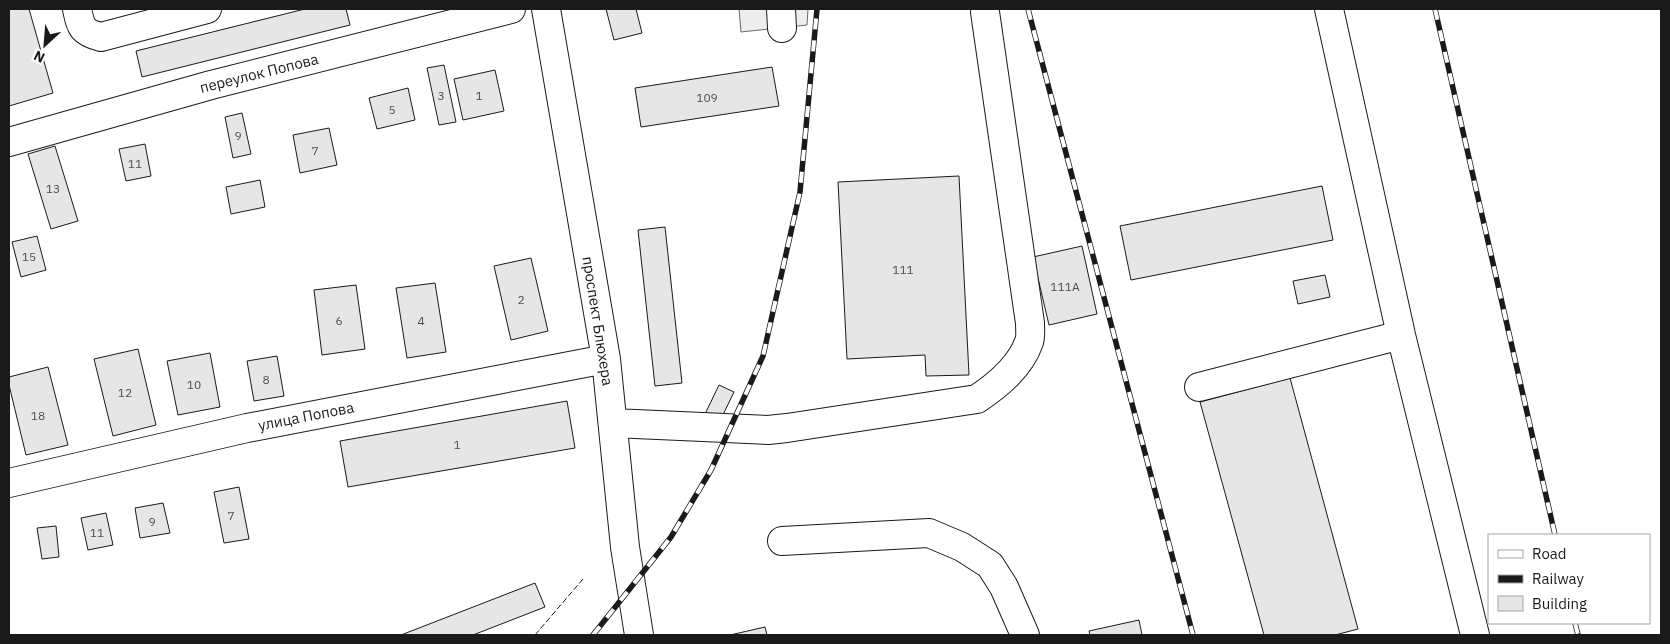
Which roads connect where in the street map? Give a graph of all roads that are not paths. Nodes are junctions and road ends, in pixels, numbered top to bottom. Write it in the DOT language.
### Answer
graph roads {
  1 [pos="77,9"];
  2 [pos="207,9"];
  3 [pos="511,9"];
  4 [pos="546,9"];
  5 [pos="1329,9"];
  6 [pos="985,12"];
  7 [pos="9,142"];
  8 [pos="1401,335"];
  9 [pos="606,359"];
  10 [pos="1199,387"];
  11 [pos="613,423"];
  12 [pos="9,483"];
  13 [pos="782,542"];
  14 [pos="639,635"];
  15 [pos="1025,635"];
  16 [pos="1474,635"];
  1 -- 2 [label="street"];
  3 -- 7 [label="street, переулок Попова"];
  4 -- 9 [label="street, проспект Блюхера"];
  5 -- 8 [label="street"];
  6 -- 11 [label="street"];
  8 -- 10 [label="street"];
  8 -- 16 [label="street"];
  9 -- 11 [label="street, проспект Блюхера"];
  9 -- 12 [label="street, улица Попова"];
  11 -- 14 [label="street, проспект Блюхера"];
  13 -- 15 [label="street"];
}
